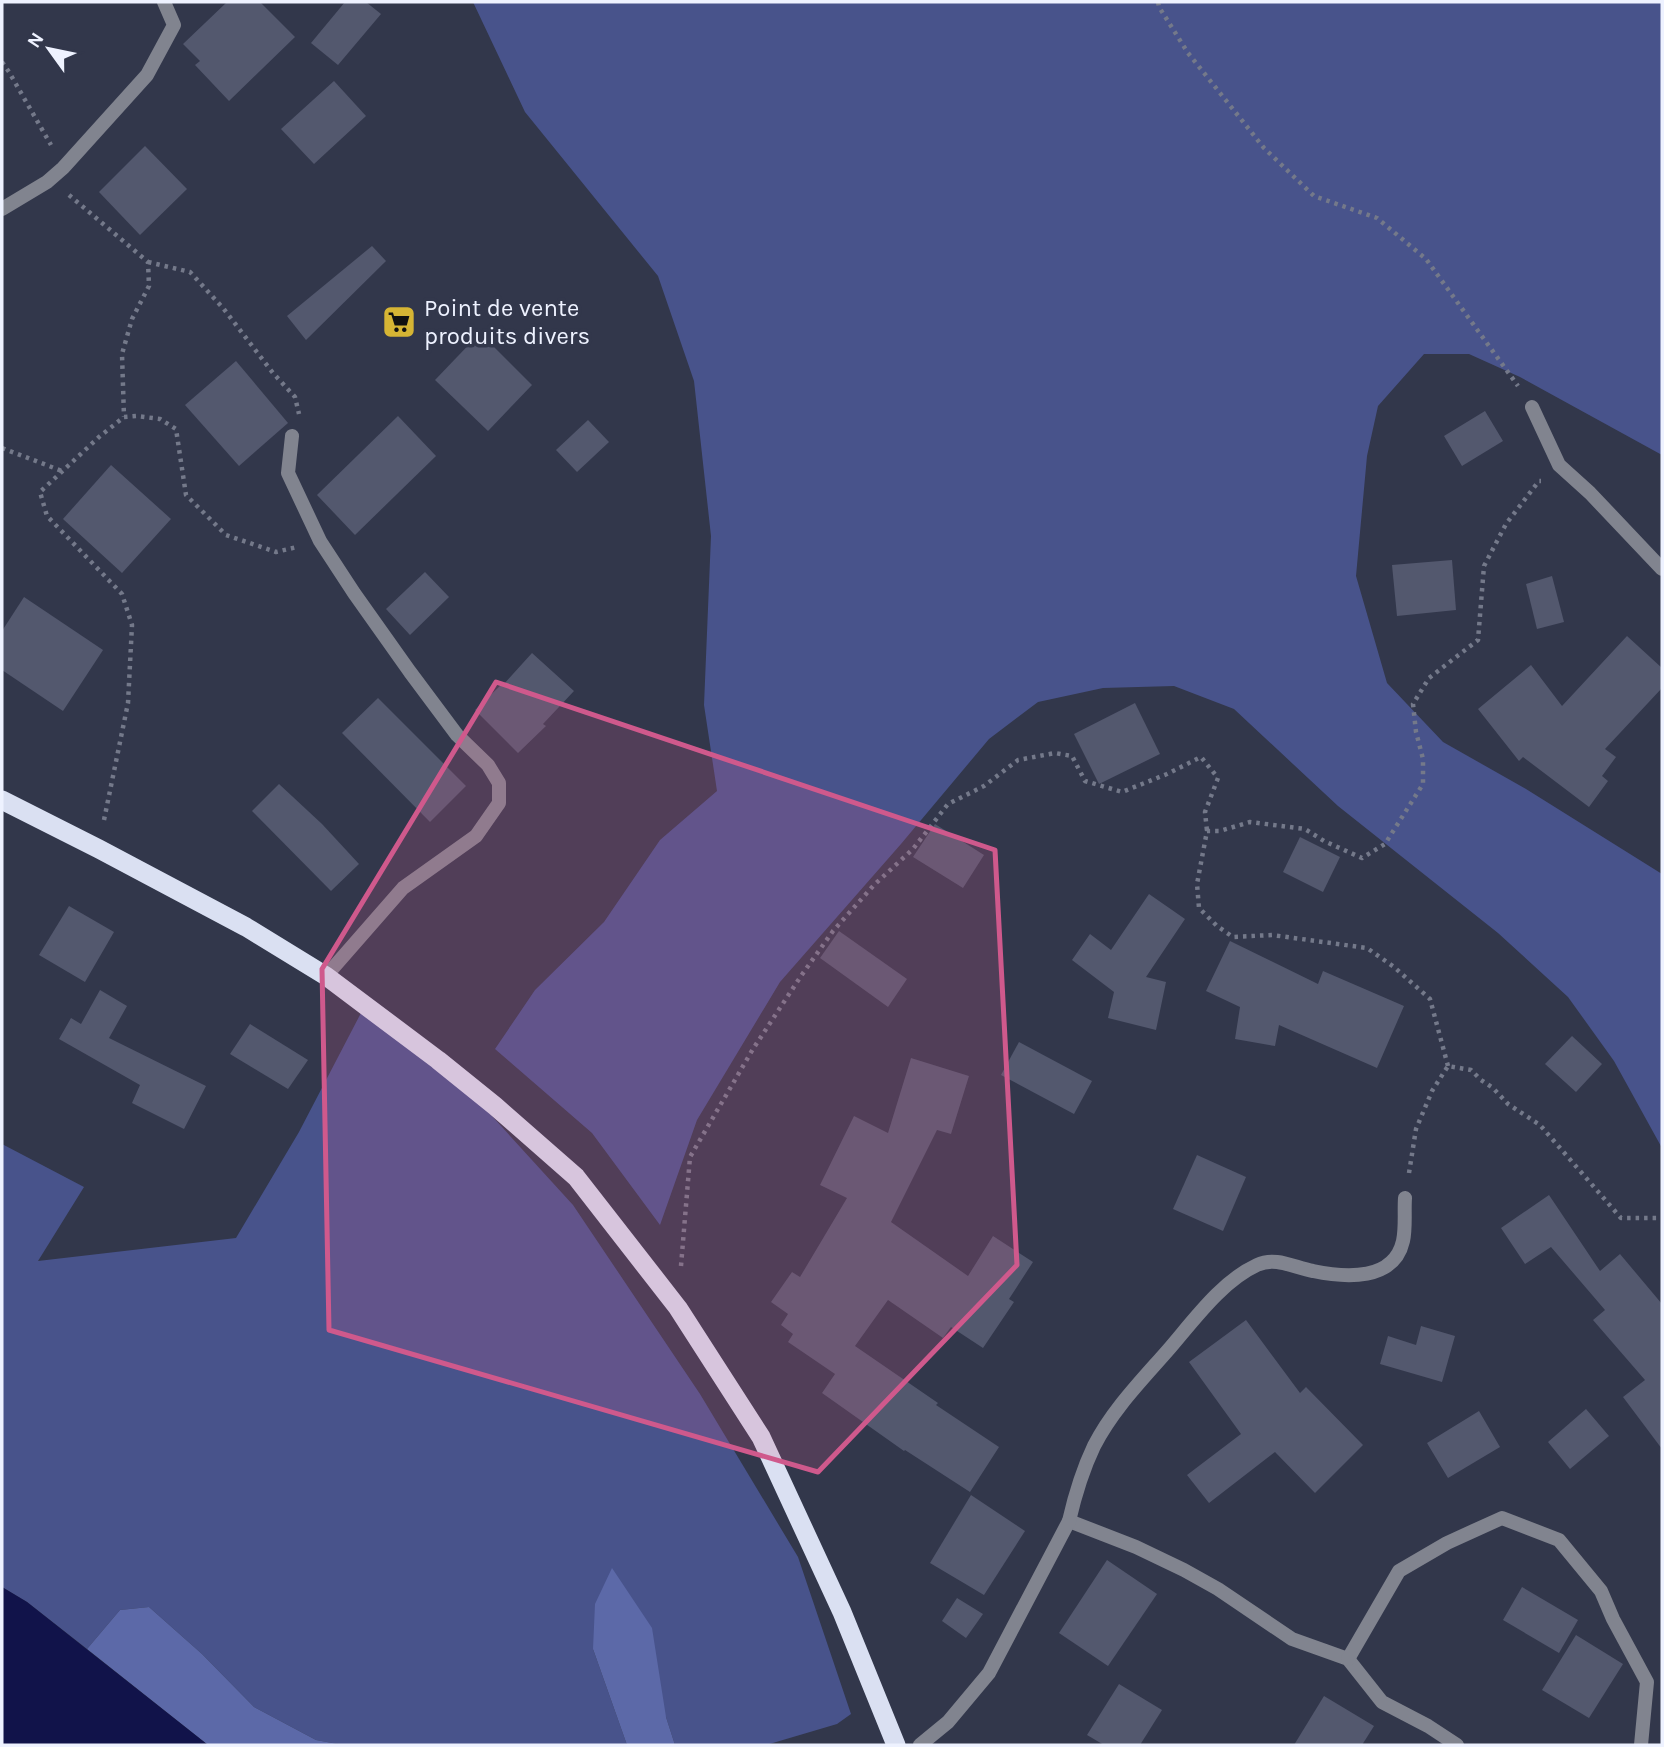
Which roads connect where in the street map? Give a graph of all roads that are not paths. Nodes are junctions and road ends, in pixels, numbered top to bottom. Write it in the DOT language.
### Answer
graph roads {
  1 [pos="164,2"];
  2 [pos="2,209"];
  3 [pos="1532,407"];
  4 [pos="292,436"];
  5 [pos="1662,569"];
  6 [pos="2,800"];
  7 [pos="326,976"];
  8 [pos="1405,1198"];
  9 [pos="1069,1521"];
  10 [pos="1348,1660"];
  11 [pos="895,1745"];
  12 [pos="920,1745"];
  13 [pos="1457,1745"];
  14 [pos="1641,1745"];
  1 -- 2 [label="street"];
  3 -- 5 [label="street"];
  4 -- 7 [label="street"];
  6 -- 7 [label="highway"];
  7 -- 11 [label="highway"];
  8 -- 9 [label="street"];
  9 -- 10 [label="street"];
  9 -- 12 [label="street"];
  10 -- 13 [label="street"];
  10 -- 14 [label="street"];
}
